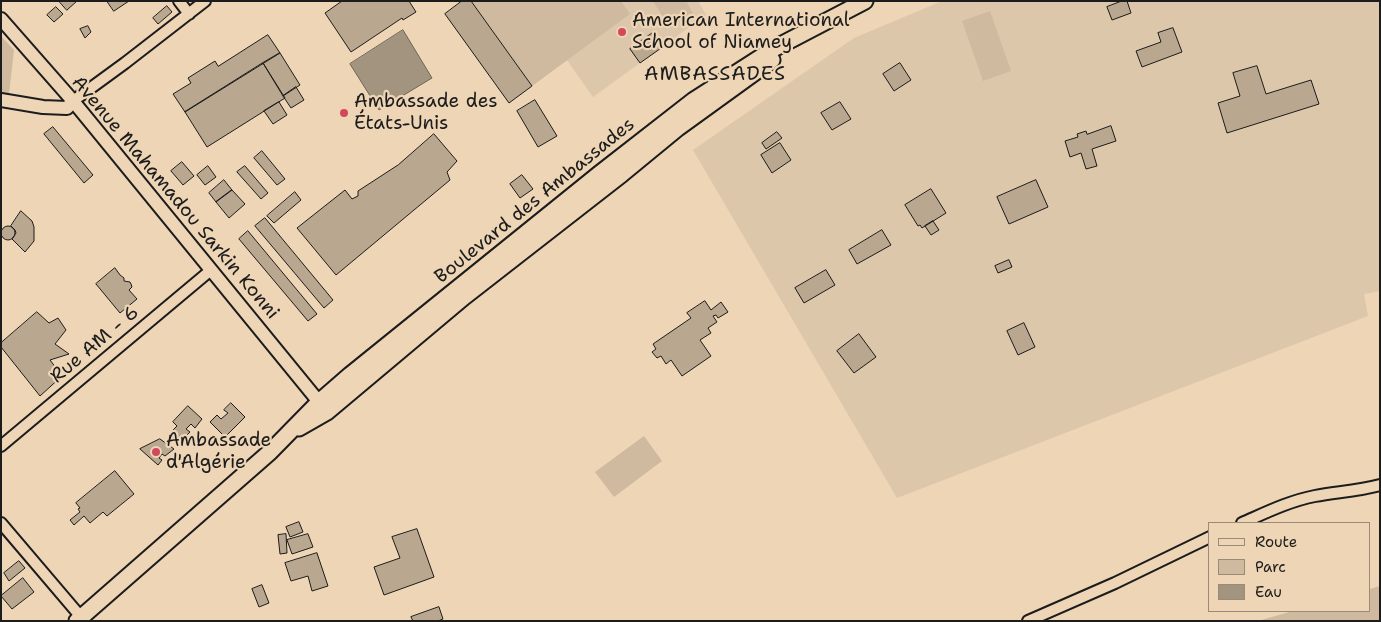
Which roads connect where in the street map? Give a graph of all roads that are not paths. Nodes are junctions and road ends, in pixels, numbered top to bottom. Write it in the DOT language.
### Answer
graph roads {
  1 [pos="179,1"];
  2 [pos="205,1"];
  3 [pos="865,1"];
  4 [pos="189,14"];
  5 [pos="1,19"];
  6 [pos="824,22"];
  7 [pos="1,100"];
  8 [pos="73,101"];
  9 [pos="211,270"];
  10 [pos="319,402"];
  11 [pos="288,433"];
  12 [pos="1,446"];
  13 [pos="1380,485"];
  14 [pos="1244,522"];
  15 [pos="1,523"];
  16 [pos="1208,538"];
  17 [pos="79,619"];
  18 [pos="1028,621"];
  1 -- 4 [label="street"];
  2 -- 4 [label="street"];
  3 -- 6 [label="main road, Boulevard des Ambassades"];
  4 -- 8 [label="street"];
  5 -- 8 [label="street, Avenue Mahamadou Sarkin Konni"];
  6 -- 10 [label="main road, Boulevard des Ambassades"];
  6 -- 11 [label="main road, Boulevard des Ambassades"];
  7 -- 8 [label="street"];
  8 -- 9 [label="street, Avenue Mahamadou Sarkin Konni"];
  9 -- 10 [label="street, Avenue Mahamadou Sarkin Konni"];
  9 -- 12 [label="street, Rue AM - 6"];
  10 -- 11 [label="main road, Boulevard des Ambassades"];
  11 -- 17 [label="main road, Boulevard des Ambassades"];
  13 -- 14 [label="street"];
  15 -- 17 [label="street"];
  16 -- 18 [label="street"];
}
